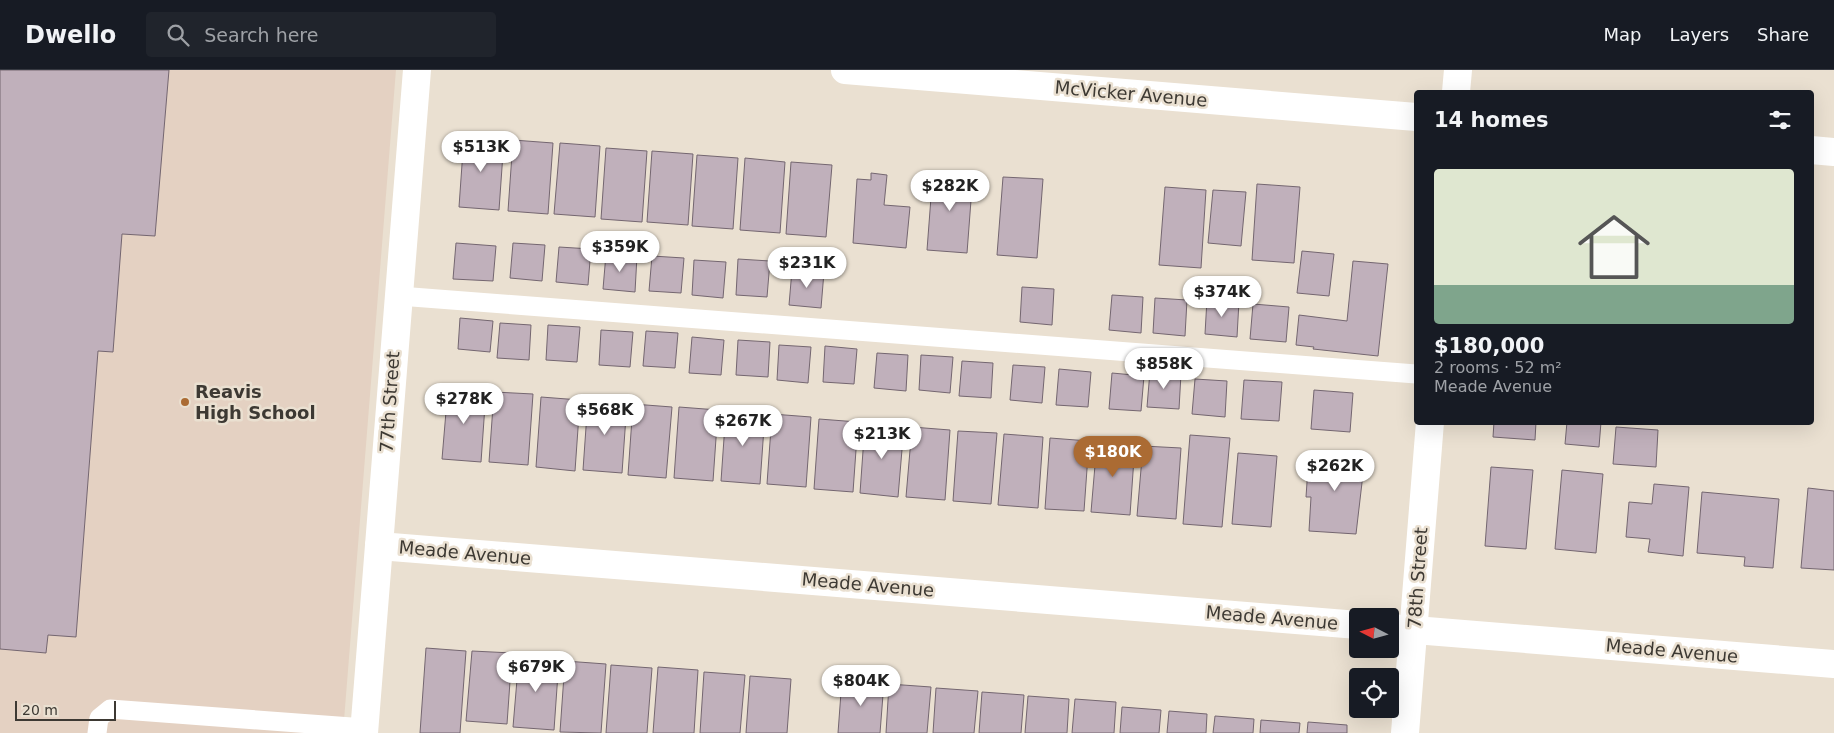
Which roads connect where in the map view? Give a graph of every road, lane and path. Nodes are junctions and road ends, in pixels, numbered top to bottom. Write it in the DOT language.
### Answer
graph roads {
  1 [pos="416,70"];
  2 [pos="845,70"];
  3 [pos="1458,70"];
  4 [pos="1456,90"];
  5 [pos="1414,117"];
  6 [pos="1814,150"];
  7 [pos="1834,152"];
  8 [pos="398,296"];
  9 [pos="1414,374"];
  10 [pos="1430,425"];
  11 [pos="379,546"];
  12 [pos="1349,624"];
  13 [pos="1402,629"];
  14 [pos="1834,664"];
  15 [pos="364,730"];
  16 [pos="97,733"];
  17 [pos="1405,733"];
  1 -- 8 [label="street, 77th Street"];
  2 -- 5 [label="street, McVicker Avenue"];
  3 -- 4 [label="street"];
  6 -- 7 [label="street"];
  8 -- 9 [label="lane"];
  8 -- 11 [label="street, 77th Street"];
  10 -- 13 [label="street, 78th Street"];
  11 -- 12 [label="street, Meade Avenue"];
  11 -- 15 [label="street, 77th Street"];
  13 -- 14 [label="street, Meade Avenue"];
  13 -- 17 [label="street, 78th Street"];
  15 -- 16 [label="lane"];
}
